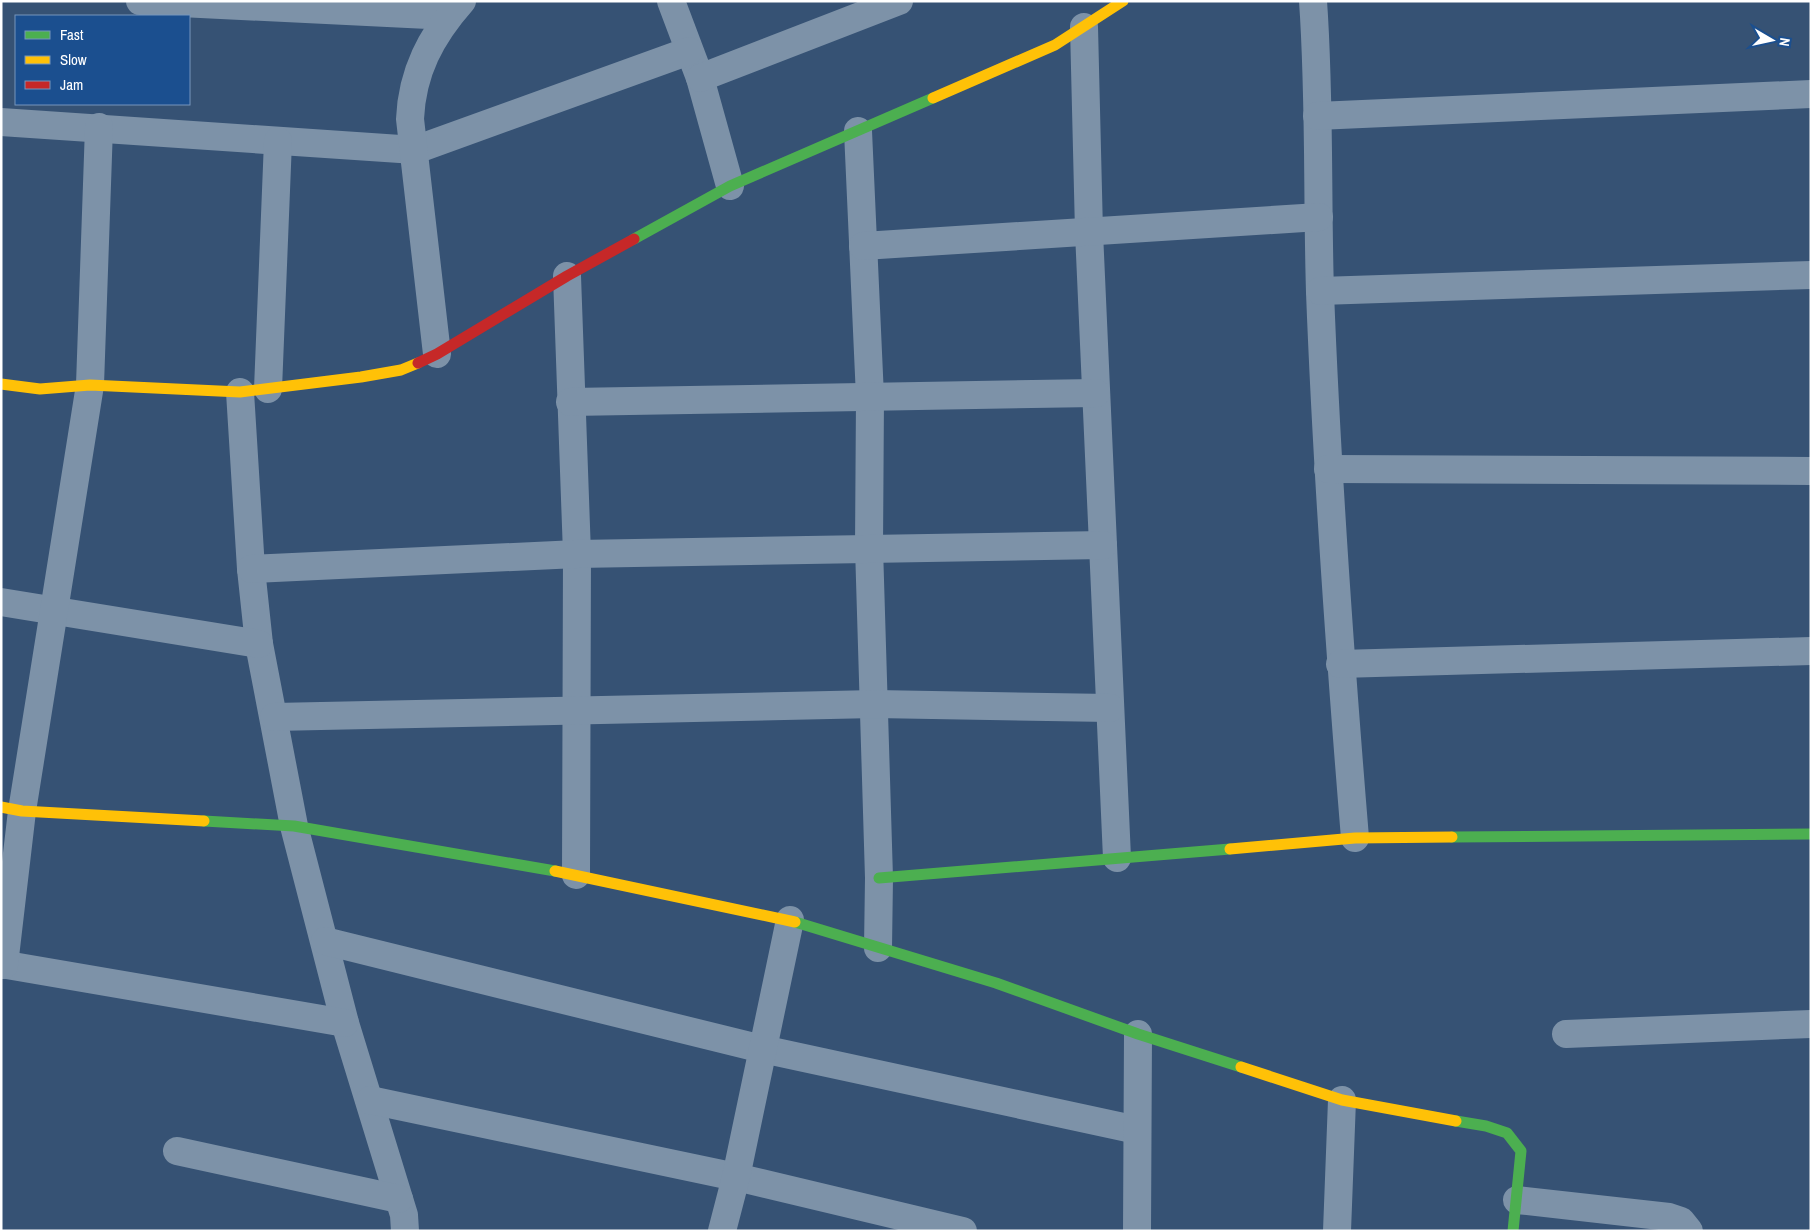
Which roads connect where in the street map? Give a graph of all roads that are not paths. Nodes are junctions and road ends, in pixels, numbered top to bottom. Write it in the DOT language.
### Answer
graph roads {
  1 [pos="140,1"];
  2 [pos="671,1"];
  3 [pos="899,1"];
  4 [pos="1314,1"];
  5 [pos="1115,4"];
  6 [pos="456,9"];
  7 [pos="1084,27"];
  8 [pos="689,51"];
  9 [pos="700,78"];
  10 [pos="1811,94"];
  11 [pos="1316,116"];
  12 [pos="1,122"];
  13 [pos="99,127"];
  14 [pos="858,131"];
  15 [pos="278,141"];
  16 [pos="415,150"];
  17 [pos="730,186"];
  18 [pos="1319,217"];
  19 [pos="1089,232"];
  20 [pos="863,246"];
  21 [pos="1811,275"];
  22 [pos="567,276"];
  23 [pos="1320,291"];
  24 [pos="436,354"];
  25 [pos="1,384"];
  26 [pos="90,385"];
  27 [pos="268,389"];
  28 [pos="240,392"];
  29 [pos="1096,393"];
  30 [pos="870,397"];
  31 [pos="570,402"];
  32 [pos="1328,469"];
  33 [pos="1811,471"];
  34 [pos="1103,545"];
  35 [pos="869,547"];
  36 [pos="577,554"];
  37 [pos="251,568"];
  38 [pos="1,602"];
  39 [pos="54,611"];
  40 [pos="259,644"];
  41 [pos="1811,650"];
  42 [pos="1340,664"];
  43 [pos="875,704"];
  44 [pos="1110,708"];
  45 [pos="577,711"];
  46 [pos="274,718"];
  47 [pos="12,809"];
  48 [pos="294,826"];
  49 [pos="1811,834"];
  50 [pos="1355,838"];
  51 [pos="1117,858"];
  52 [pos="576,875"];
  53 [pos="879,878"];
  54 [pos="790,920"];
  55 [pos="325,941"];
  56 [pos="878,948"];
  57 [pos="3,965"];
  58 [pos="345,1023"];
  59 [pos="1811,1024"];
  60 [pos="1138,1034"];
  61 [pos="1566,1034"];
  62 [pos="762,1048"];
  63 [pos="370,1100"];
  64 [pos="1342,1100"];
  65 [pos="1137,1130"];
  66 [pos="178,1151"];
  67 [pos="736,1177"];
  68 [pos="399,1198"];
  69 [pos="1517,1200"];
  70 [pos="1598,1220"];
  71 [pos="405,1231"];
  72 [pos="722,1231"];
  73 [pos="963,1231"];
  74 [pos="1138,1231"];
  75 [pos="1337,1231"];
  76 [pos="1513,1231"];
  77 [pos="1689,1231"];
  1 -- 6 [label="street"];
  2 -- 8 [label="street"];
  3 -- 9 [label="street"];
  4 -- 11 [label="street"];
  5 -- 7 [label="street"];
  6 -- 16 [label="street"];
  7 -- 14 [label="street"];
  7 -- 19 [label="street"];
  8 -- 9 [label="street"];
  8 -- 16 [label="street"];
  9 -- 17 [label="street"];
  10 -- 11 [label="street"];
  11 -- 18 [label="street"];
  12 -- 13 [label="street"];
  13 -- 15 [label="street"];
  13 -- 26 [label="street"];
  14 -- 17 [label="street"];
  14 -- 20 [label="street"];
  15 -- 16 [label="street"];
  15 -- 27 [label="street"];
  16 -- 24 [label="street"];
  17 -- 22 [label="street"];
  18 -- 19 [label="street"];
  18 -- 23 [label="street"];
  19 -- 20 [label="street"];
  19 -- 29 [label="street"];
  20 -- 30 [label="street"];
  21 -- 23 [label="street"];
  22 -- 24 [label="street"];
  22 -- 31 [label="street"];
  23 -- 32 [label="street"];
  24 -- 27 [label="street"];
  25 -- 26 [label="street"];
  26 -- 28 [label="street"];
  26 -- 39 [label="street"];
  27 -- 28 [label="street"];
  28 -- 37 [label="street"];
  29 -- 30 [label="street"];
  29 -- 34 [label="street"];
  30 -- 31 [label="street"];
  30 -- 35 [label="street"];
  31 -- 36 [label="street"];
  32 -- 33 [label="street"];
  32 -- 42 [label="street"];
  34 -- 35 [label="street"];
  34 -- 44 [label="street"];
  35 -- 36 [label="street"];
  35 -- 43 [label="street"];
  36 -- 37 [label="street"];
  36 -- 45 [label="street"];
  37 -- 40 [label="street"];
  38 -- 39 [label="street"];
  39 -- 40 [label="street"];
  39 -- 47 [label="street"];
  40 -- 46 [label="street"];
  41 -- 42 [label="street"];
  42 -- 50 [label="street"];
  43 -- 44 [label="street"];
  43 -- 45 [label="street"];
  43 -- 53 [label="street"];
  44 -- 51 [label="street"];
  45 -- 46 [label="street"];
  45 -- 52 [label="street"];
  46 -- 48 [label="street"];
  47 -- 48 [label="street"];
  47 -- 57 [label="street"];
  48 -- 52 [label="street"];
  48 -- 55 [label="street"];
  49 -- 50 [label="street"];
  50 -- 51 [label="street"];
  51 -- 53 [label="street"];
  52 -- 54 [label="street"];
  53 -- 56 [label="street"];
  54 -- 56 [label="street"];
  54 -- 62 [label="street"];
  55 -- 58 [label="street"];
  55 -- 62 [label="street"];
  56 -- 60 [label="street"];
  57 -- 58 [label="street"];
  58 -- 63 [label="street"];
  59 -- 61 [label="street"];
  60 -- 64 [label="street"];
  60 -- 65 [label="street"];
  62 -- 65 [label="street"];
  62 -- 67 [label="street"];
  63 -- 67 [label="street"];
  63 -- 68 [label="street"];
  64 -- 69 [label="street"];
  64 -- 75 [label="street"];
  65 -- 74 [label="street"];
  66 -- 68 [label="street"];
  67 -- 72 [label="street"];
  67 -- 73 [label="street"];
  68 -- 71 [label="street"];
  69 -- 70 [label="street"];
  69 -- 76 [label="street"];
  70 -- 77 [label="street"];
}
